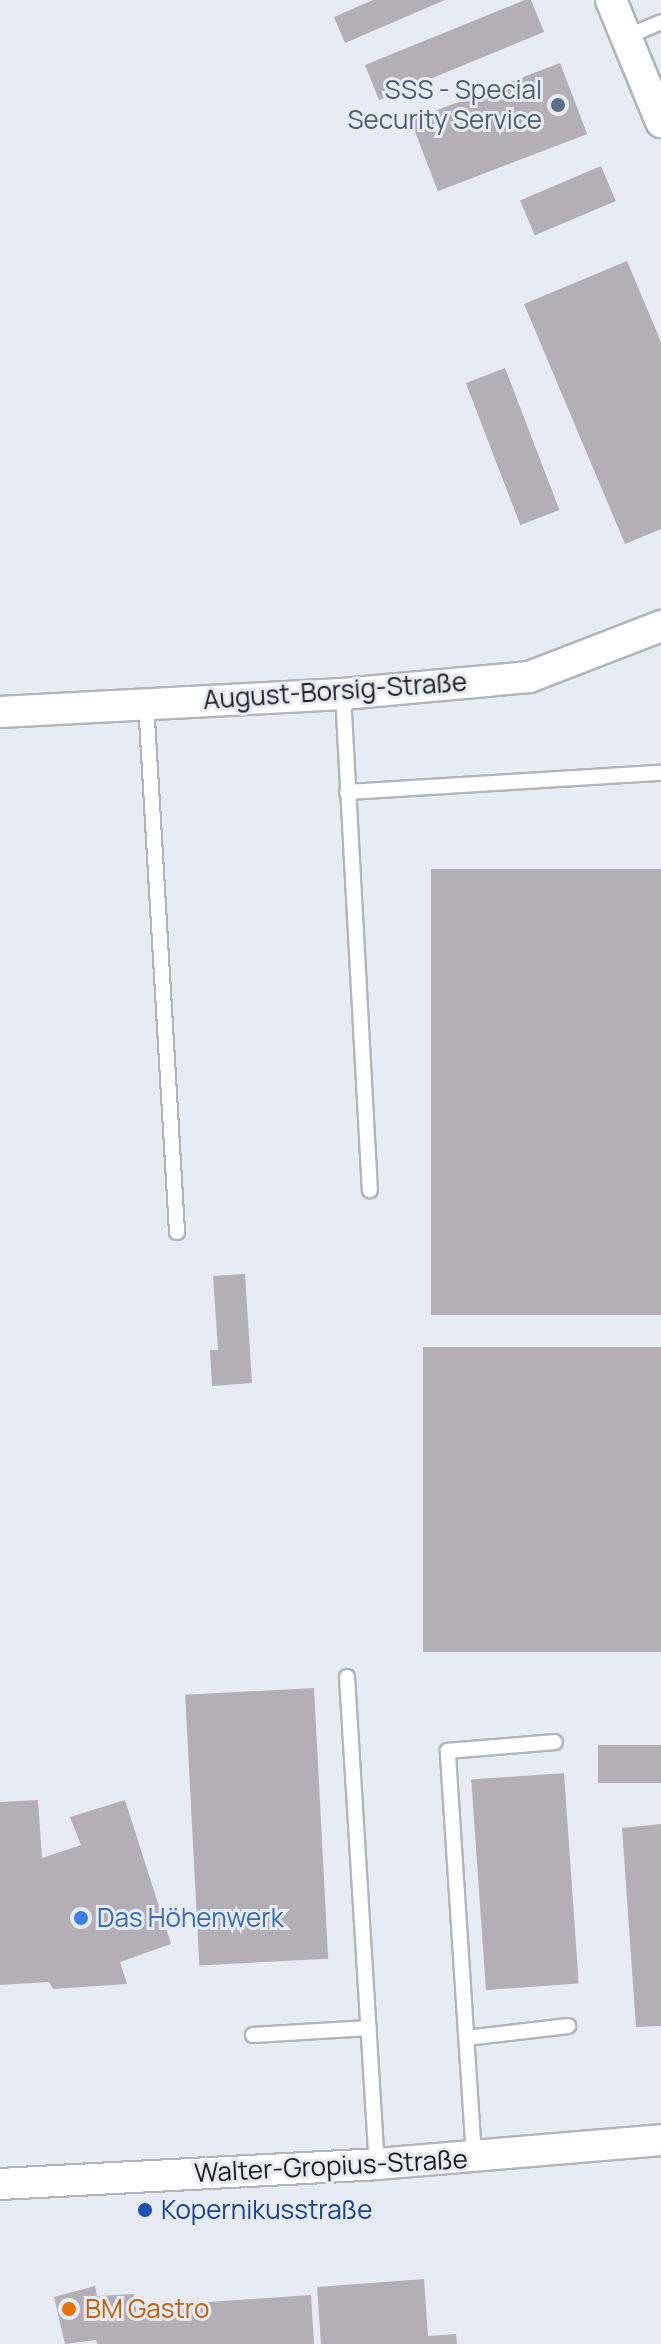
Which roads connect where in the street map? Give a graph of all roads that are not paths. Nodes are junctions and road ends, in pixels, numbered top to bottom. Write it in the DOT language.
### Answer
graph roads {
  1 [pos="611,0"];
  2 [pos="661,22"];
  3 [pos="626,37"];
  4 [pos="661,122"];
  5 [pos="661,626"];
  6 [pos="343,694"];
  7 [pos="146,702"];
  8 [pos="0,712"];
  9 [pos="661,773"];
  10 [pos="347,792"];
  11 [pos="370,1190"];
  12 [pos="177,1232"];
  13 [pos="347,1677"];
  14 [pos="555,1742"];
  15 [pos="568,2026"];
  16 [pos="369,2028"];
  17 [pos="253,2035"];
  18 [pos="466,2038"];
  19 [pos="661,2140"];
  20 [pos="474,2157"];
  21 [pos="377,2164"];
  22 [pos="0,2184"];
  1 -- 3 [label="street"];
  2 -- 3 [label="lane"];
  3 -- 4 [label="street"];
  5 -- 6 [label="street, August-Borsig-Straße"];
  6 -- 7 [label="street, August-Borsig-Straße"];
  6 -- 10 [label="lane"];
  7 -- 8 [label="street, August-Borsig-Straße"];
  7 -- 12 [label="lane"];
  9 -- 10 [label="lane"];
  10 -- 11 [label="lane"];
  13 -- 16 [label="lane"];
  14 -- 18 [label="lane"];
  15 -- 18 [label="lane"];
  16 -- 17 [label="lane"];
  16 -- 21 [label="lane"];
  18 -- 20 [label="lane"];
  19 -- 20 [label="street, Walter-Gropius-Straße"];
  20 -- 21 [label="street, Walter-Gropius-Straße"];
  21 -- 22 [label="street, Walter-Gropius-Straße"];
}
